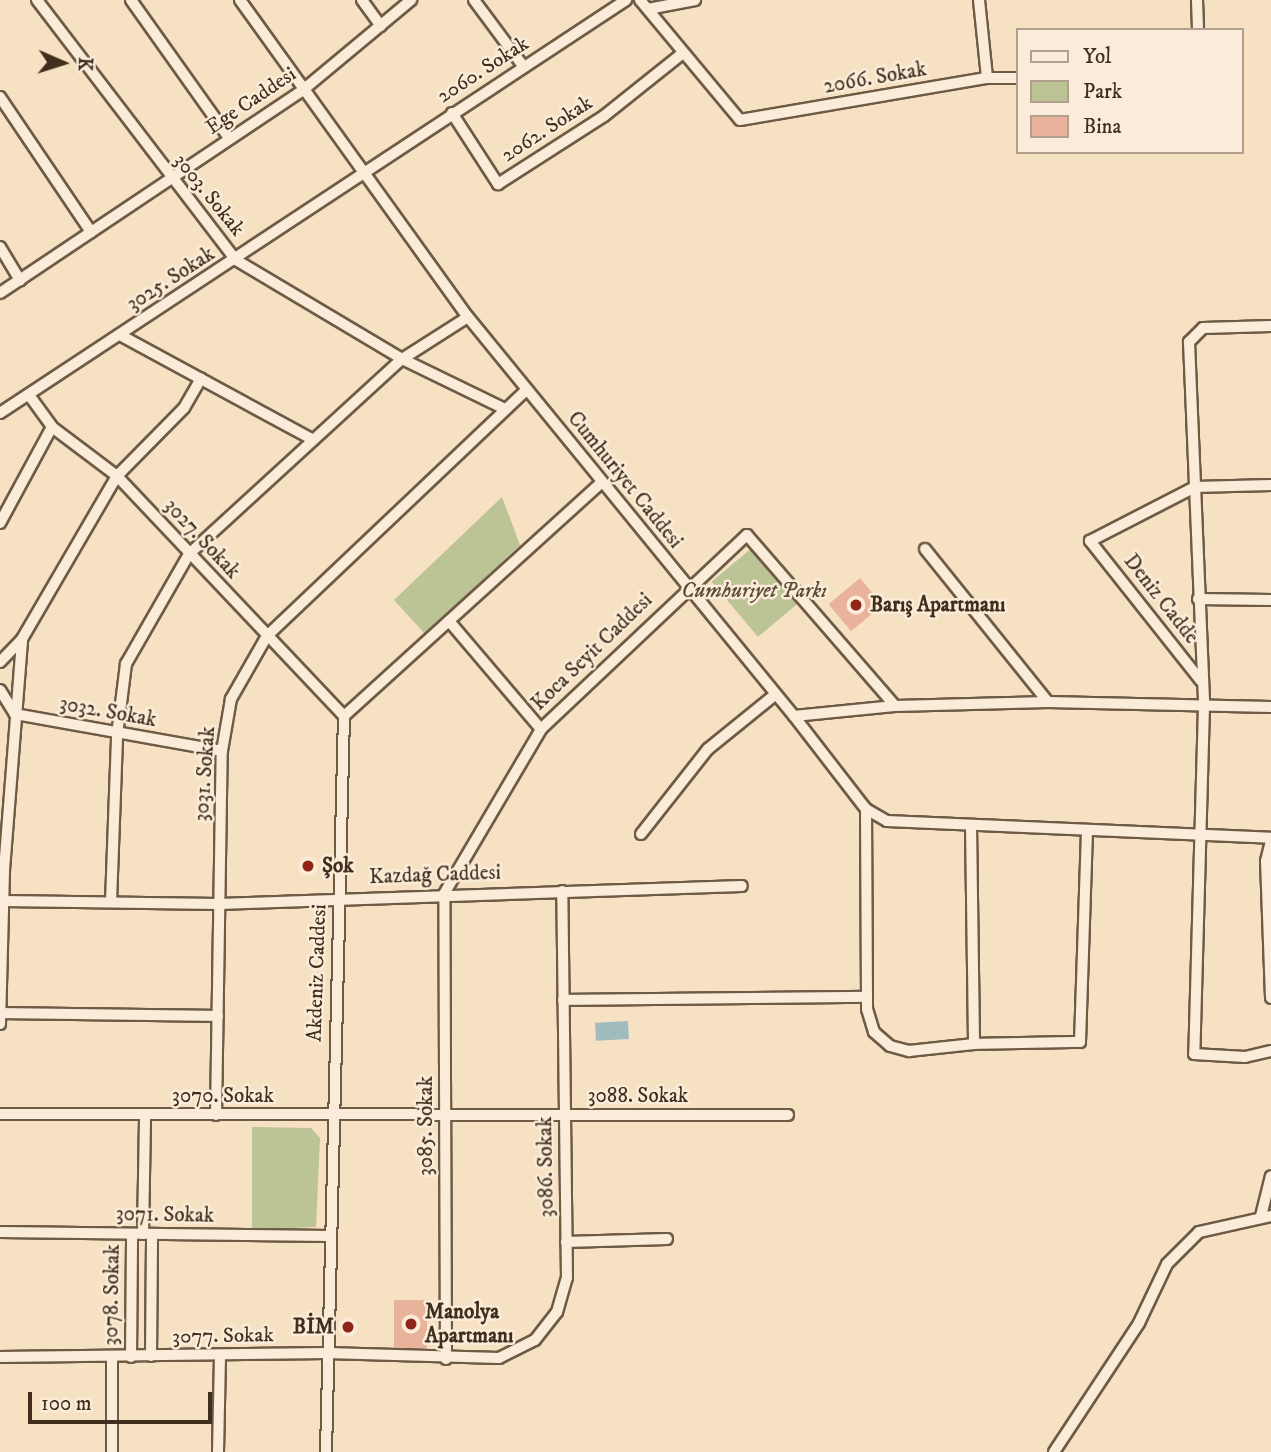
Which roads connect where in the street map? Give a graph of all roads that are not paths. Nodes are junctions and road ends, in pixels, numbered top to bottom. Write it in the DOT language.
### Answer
graph roads {
  1 [pos="37,0"];
  2 [pos="131,0"];
  3 [pos="240,0"];
  4 [pos="362,0"];
  5 [pos="411,0"];
  6 [pos="474,0"];
  7 [pos="640,0"];
  8 [pos="695,0"];
  9 [pos="979,0"];
  10 [pos="1197,0"];
  11 [pos="624,1"];
  12 [pos="648,9"];
  13 [pos="381,26"];
  14 [pos="1198,28"];
  15 [pos="683,53"];
  16 [pos="523,66"];
  17 [pos="987,78"];
  18 [pos="1016,78"];
  19 [pos="303,90"];
  20 [pos="0,97"];
  21 [pos="453,113"];
  22 [pos="229,138"];
  23 [pos="361,173"];
  24 [pos="170,179"];
  25 [pos="91,232"];
  26 [pos="0,247"];
  27 [pos="236,260"];
  28 [pos="20,279"];
  29 [pos="0,293"];
  30 [pos="468,317"];
  31 [pos="1271,326"];
  32 [pos="120,335"];
  33 [pos="402,359"];
  34 [pos="201,378"];
  35 [pos="526,390"];
  36 [pos="29,395"];
  37 [pos="505,409"];
  38 [pos="0,413"];
  39 [pos="52,426"];
  40 [pos="313,440"];
  41 [pos="117,476"];
  42 [pos="601,484"];
  43 [pos="1271,485"];
  44 [pos="1195,487"];
  45 [pos="0,523"];
  46 [pos="925,550"];
  47 [pos="189,554"];
  48 [pos="687,587"];
  49 [pos="1198,599"];
  50 [pos="1271,600"];
  51 [pos="449,621"];
  52 [pos="267,636"];
  53 [pos="22,639"];
  54 [pos="0,662"];
  55 [pos="1201,681"];
  56 [pos="0,690"];
  57 [pos="776,694"];
  58 [pos="1048,702"];
  59 [pos="895,706"];
  60 [pos="1205,706"];
  61 [pos="1271,707"];
  62 [pos="15,714"];
  63 [pos="344,716"];
  64 [pos="794,716"];
  65 [pos="541,729"];
  66 [pos="117,735"];
  67 [pos="222,751"];
  68 [pos="866,808"];
  69 [pos="971,825"];
  70 [pos="1087,830"];
  71 [pos="641,834"];
  72 [pos="1201,835"];
  73 [pos="1271,839"];
  74 [pos="2,870"];
  75 [pos="742,886"];
  76 [pos="562,891"];
  77 [pos="444,894"];
  78 [pos="338,897"];
  79 [pos="3,901"];
  80 [pos="111,902"];
  81 [pos="219,904"];
  82 [pos="1,938"];
  83 [pos="867,997"];
  84 [pos="1271,998"];
  85 [pos="563,1000"];
  86 [pos="0,1013"];
  87 [pos="218,1016"];
  88 [pos="0,1024"];
  89 [pos="974,1044"];
  90 [pos="1271,1051"];
  91 [pos="0,1114"];
  92 [pos="145,1115"];
  93 [pos="216,1115"];
  94 [pos="331,1115"];
  95 [pos="788,1115"];
  96 [pos="446,1116"];
  97 [pos="565,1116"];
  98 [pos="1271,1176"];
  99 [pos="1266,1216"];
  100 [pos="0,1232"];
  101 [pos="143,1235"];
  102 [pos="329,1236"];
  103 [pos="667,1239"];
  104 [pos="566,1241"];
  105 [pos="327,1353"];
  106 [pos="220,1355"];
  107 [pos="151,1356"];
  108 [pos="0,1357"];
  109 [pos="113,1357"];
  110 [pos="131,1357"];
  111 [pos="446,1359"];
  112 [pos="111,1452"];
  113 [pos="218,1452"];
  114 [pos="326,1452"];
  115 [pos="1055,1452"];
  1 -- 24 [label="street, 3003. Sokak"];
  2 -- 22 [label="street"];
  3 -- 19 [label="street, Cumhuriyet Caddesi"];
  4 -- 13 [label="street"];
  5 -- 13 [label="street, Ege Caddesi"];
  6 -- 16 [label="street"];
  7 -- 12 [label="street"];
  8 -- 12 [label="street"];
  9 -- 17 [label="street"];
  10 -- 14 [label="street"];
  11 -- 16 [label="street, 2060. Sokak"];
  12 -- 15 [label="street"];
  13 -- 19 [label="street, Ege Caddesi"];
  15 -- 17 [label="street, 2066. Sokak"];
  15 -- 21 [label="street, 2062. Sokak"];
  16 -- 21 [label="street, 2060. Sokak"];
  17 -- 18 [label="street, 2066. Sokak"];
  19 -- 22 [label="street, Ege Caddesi"];
  19 -- 23 [label="street, Cumhuriyet Caddesi"];
  20 -- 25 [label="street"];
  21 -- 23 [label="street, 2060. Sokak"];
  22 -- 24 [label="street, Ege Caddesi"];
  23 -- 27 [label="street, 3025. Sokak"];
  23 -- 30 [label="street, Cumhuriyet Caddesi"];
  24 -- 25 [label="street, Ege Caddesi"];
  24 -- 27 [label="street, 3003. Sokak"];
  25 -- 28 [label="street, Ege Caddesi"];
  26 -- 28 [label="street"];
  27 -- 32 [label="street, 3025. Sokak"];
  27 -- 33 [label="street, 3003. Sokak"];
  28 -- 29 [label="street, Ege Caddesi"];
  30 -- 33 [label="street"];
  30 -- 35 [label="street, Cumhuriyet Caddesi"];
  31 -- 44 [label="street"];
  32 -- 34 [label="street"];
  32 -- 36 [label="street, 3025. Sokak"];
  33 -- 37 [label="street, 3003. Sokak"];
  33 -- 40 [label="street"];
  34 -- 40 [label="street"];
  34 -- 41 [label="street"];
  35 -- 37 [label="street, 3031. Sokak"];
  35 -- 42 [label="street, Cumhuriyet Caddesi"];
  36 -- 38 [label="street, 3025. Sokak"];
  36 -- 39 [label="street, 3027. Sokak"];
  37 -- 52 [label="street, 3031. Sokak"];
  39 -- 41 [label="street, 3027. Sokak"];
  39 -- 45 [label="street"];
  40 -- 47 [label="street"];
  41 -- 47 [label="street, 3027. Sokak"];
  41 -- 53 [label="street"];
  42 -- 48 [label="street, Cumhuriyet Caddesi"];
  42 -- 51 [label="street"];
  43 -- 44 [label="street"];
  44 -- 49 [label="street"];
  44 -- 55 [label="street, Deniz Cadde"];
  46 -- 58 [label="street"];
  47 -- 52 [label="street, 3027. Sokak"];
  47 -- 66 [label="street"];
  48 -- 57 [label="street, Cumhuriyet Caddesi"];
  48 -- 59 [label="street, Koca Seyit Caddesi"];
  48 -- 65 [label="street, Koca Seyit Caddesi"];
  49 -- 50 [label="street"];
  49 -- 55 [label="street"];
  51 -- 63 [label="street"];
  51 -- 65 [label="street"];
  52 -- 63 [label="street, 3027. Sokak"];
  52 -- 67 [label="street, 3031. Sokak"];
  53 -- 54 [label="street"];
  53 -- 62 [label="street"];
  55 -- 60 [label="street"];
  56 -- 62 [label="street"];
  57 -- 64 [label="street, Cumhuriyet Caddesi"];
  57 -- 71 [label="street"];
  58 -- 59 [label="street"];
  58 -- 60 [label="street"];
  59 -- 64 [label="street"];
  60 -- 61 [label="street"];
  60 -- 72 [label="street"];
  62 -- 66 [label="street, 3032. Sokak"];
  62 -- 74 [label="street"];
  63 -- 78 [label="street, Akdeniz Caddesi"];
  64 -- 68 [label="street, Cumhuriyet Caddesi"];
  65 -- 77 [label="street, Koca Seyit Caddesi"];
  66 -- 67 [label="street, 3032. Sokak"];
  66 -- 80 [label="street"];
  67 -- 81 [label="street, 3031. Sokak"];
  68 -- 69 [label="street"];
  68 -- 83 [label="street"];
  69 -- 70 [label="street"];
  69 -- 89 [label="street"];
  70 -- 72 [label="street"];
  70 -- 89 [label="street"];
  72 -- 73 [label="street"];
  72 -- 90 [label="street"];
  73 -- 84 [label="street"];
  74 -- 79 [label="street"];
  75 -- 76 [label="street, Kazdağ Caddesi"];
  76 -- 77 [label="street, Kazdağ Caddesi"];
  76 -- 85 [label="street, 3086. Sokak"];
  77 -- 78 [label="street, Kazdağ Caddesi"];
  77 -- 96 [label="street, 3085. Sokak"];
  78 -- 81 [label="street, Kazdağ Caddesi"];
  78 -- 94 [label="street, Akdeniz Caddesi"];
  79 -- 80 [label="street, Kazdağ Caddesi"];
  79 -- 82 [label="street"];
  80 -- 81 [label="street, Kazdağ Caddesi"];
  81 -- 87 [label="street, 3031. Sokak"];
  82 -- 86 [label="street"];
  83 -- 85 [label="street"];
  83 -- 89 [label="street"];
  85 -- 97 [label="street, 3086. Sokak"];
  86 -- 87 [label="street"];
  86 -- 88 [label="street"];
  87 -- 93 [label="street, 3031. Sokak"];
  91 -- 92 [label="street, 3070. Sokak"];
  92 -- 93 [label="street, 3070. Sokak"];
  92 -- 101 [label="street"];
  93 -- 94 [label="street, 3070. Sokak"];
  94 -- 96 [label="street, 3070. Sokak"];
  94 -- 102 [label="street, Akdeniz Caddesi"];
  95 -- 97 [label="street, 3088. Sokak"];
  96 -- 97 [label="street, 3088. Sokak"];
  96 -- 111 [label="street, 3085. Sokak"];
  97 -- 104 [label="street, 3086. Sokak"];
  98 -- 99 [label="street"];
  99 -- 115 [label="street"];
  100 -- 101 [label="street, 3071. Sokak"];
  101 -- 102 [label="street, 3071. Sokak"];
  101 -- 107 [label="street"];
  101 -- 110 [label="street, 3078. Sokak"];
  102 -- 105 [label="street, Akdeniz Caddesi"];
  103 -- 104 [label="street"];
  104 -- 111 [label="street, 3086. Sokak"];
  105 -- 106 [label="street, 3077. Sokak"];
  105 -- 111 [label="street, 3077. Sokak"];
  105 -- 114 [label="street, Akdeniz Caddesi"];
  106 -- 107 [label="street, 3077. Sokak"];
  106 -- 113 [label="street"];
  107 -- 110 [label="street, 3077. Sokak"];
  108 -- 109 [label="street, 3077. Sokak"];
  109 -- 110 [label="street, 3077. Sokak"];
  109 -- 112 [label="street, 3078. Sokak"];
}
